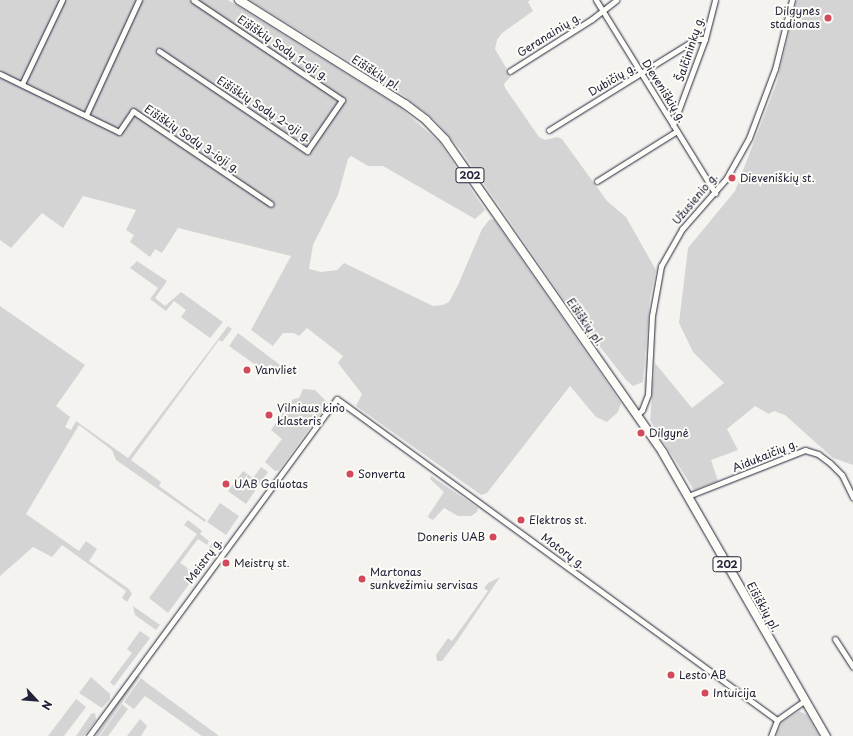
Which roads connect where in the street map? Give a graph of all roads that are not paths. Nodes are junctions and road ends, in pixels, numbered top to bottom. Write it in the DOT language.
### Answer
graph roads {
  1 [pos="62,0"];
  2 [pos="140,0"];
  3 [pos="193,0"];
  4 [pos="239,0"];
  5 [pos="596,0"];
  6 [pos="616,0"];
  7 [pos="716,0"];
  8 [pos="792,0"];
  9 [pos="603,11"];
  10 [pos="705,39"];
  11 [pos="159,51"];
  12 [pos="510,71"];
  13 [pos="0,74"];
  14 [pos="641,74"];
  15 [pos="22,84"];
  16 [pos="342,100"];
  17 [pos="86,115"];
  18 [pos="673,125"];
  19 [pos="549,130"];
  20 [pos="677,131"];
  21 [pos="596,181"];
  22 [pos="715,193"];
  23 [pos="271,204"];
  24 [pos="337,399"];
  25 [pos="637,415"];
  26 [pos="688,496"];
  27 [pos="853,498"];
  28 [pos="835,639"];
  29 [pos="853,667"];
  30 [pos="804,701"];
  31 [pos="777,720"];
  32 [pos="89,736"];
  33 [pos="771,736"];
  34 [pos="826,736"];
  1 -- 15 [label="street"];
  2 -- 17 [label="street"];
  3 -- 16 [label="street, Eišiškių Sodų 1-oji g."];
  4 -- 25 [label="main road, Eišiškių pl. / 202"];
  5 -- 9 [label="street, Dieveniškių g."];
  6 -- 9 [label="street, Geranainių g."];
  7 -- 10 [label="street, Šalčininkų g."];
  8 -- 22 [label="street, Užusienio g."];
  9 -- 12 [label="street, Geranainių g."];
  9 -- 14 [label="street, Dieveniškių g."];
  10 -- 14 [label="street, Dubičių g."];
  10 -- 18 [label="street, Šalčininkų g."];
  11 -- 16 [label="street, Eišiškių Sodų 2-oji g."];
  13 -- 15 [label="street, Eišiškių Sodų 3-ioji g."];
  14 -- 18 [label="street, Dieveniškių g."];
  14 -- 19 [label="street, Dubičių g."];
  15 -- 17 [label="street, Eišiškių Sodų 3-ioji g."];
  17 -- 23 [label="street, Eišiškių Sodų 3-ioji g."];
  18 -- 20 [label="street, Dieveniškių g."];
  20 -- 21 [label="street"];
  20 -- 22 [label="street, Dieveniškių g."];
  22 -- 25 [label="street, Užusienio g."];
  24 -- 31 [label="street, Motorų g."];
  24 -- 32 [label="street, Meistrų g."];
  25 -- 26 [label="main road, Eišiškių pl. / 202"];
  26 -- 27 [label="street, Aidukaičių g."];
  26 -- 30 [label="main road, Eišiškių pl. / 202"];
  28 -- 29 [label="street"];
  30 -- 31 [label="street"];
  30 -- 34 [label="main road, Eišiškių pl. / 202"];
  31 -- 33 [label="street"];
}
